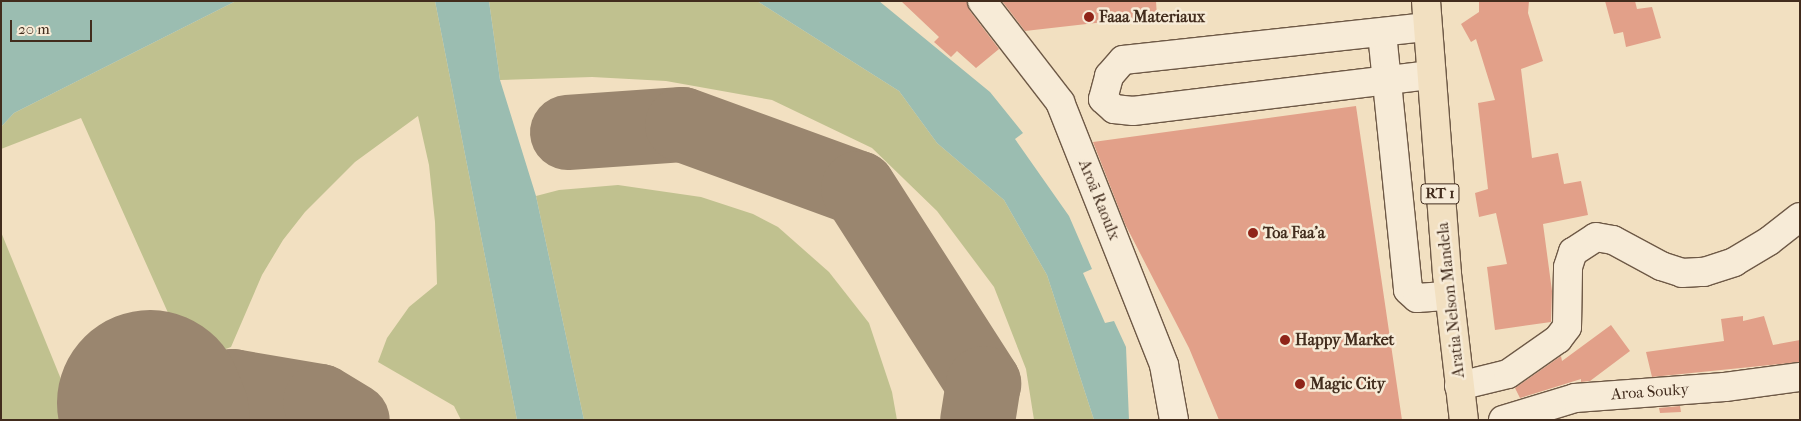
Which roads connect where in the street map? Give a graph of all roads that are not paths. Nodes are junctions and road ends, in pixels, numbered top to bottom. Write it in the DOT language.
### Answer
graph roads {
  1 [pos="982,1"];
  2 [pos="1426,14"];
  3 [pos="1382,33"];
  4 [pos="1429,75"];
  5 [pos="1386,80"];
  6 [pos="1104,98"];
  7 [pos="1060,102"];
  8 [pos="1800,217"];
  9 [pos="1449,296"];
  10 [pos="1800,377"];
  11 [pos="1459,386"];
  12 [pos="1174,420"];
  13 [pos="1464,420"];
  14 [pos="1503,420"];
  1 -- 7 [label="street, Aroā Raoulx"];
  2 -- 3 [label="street"];
  2 -- 4 [label="main road, Aratia Nelson Mandela / RT 1"];
  3 -- 5 [label="street"];
  3 -- 6 [label="street"];
  4 -- 5 [label="street"];
  4 -- 9 [label="main road, Aratia Nelson Mandela / RT 1"];
  5 -- 6 [label="street"];
  5 -- 9 [label="street"];
  6 -- 7 [label="street"];
  7 -- 12 [label="street, Aroā Raoulx"];
  8 -- 11 [label="street"];
  9 -- 11 [label="main road, Aratia Nelson Mandela / RT 1"];
  10 -- 14 [label="street, Aroa Souky"];
  11 -- 13 [label="main road, Aratia Nelson Mandela / RT 1"];
}
